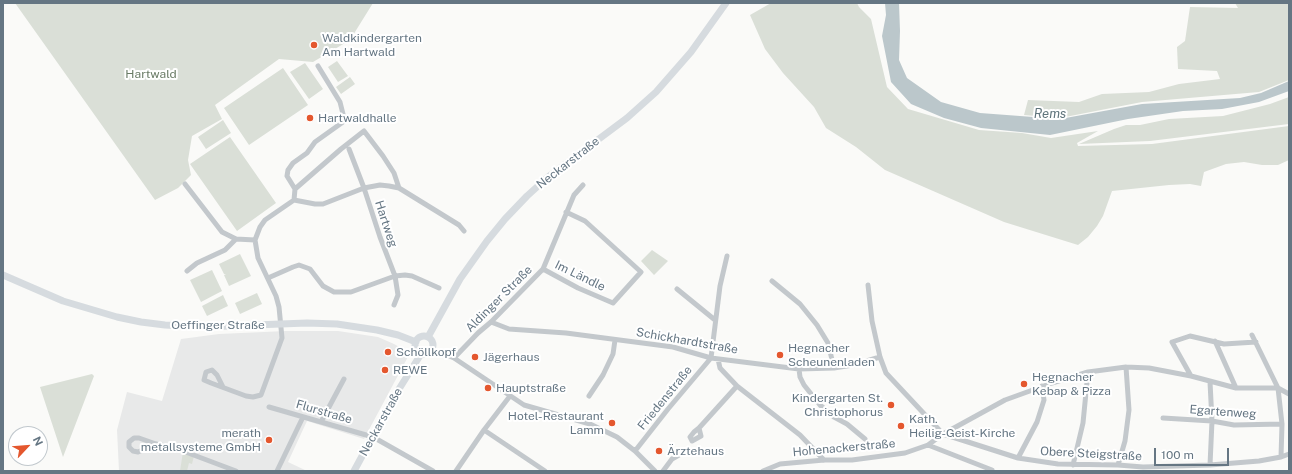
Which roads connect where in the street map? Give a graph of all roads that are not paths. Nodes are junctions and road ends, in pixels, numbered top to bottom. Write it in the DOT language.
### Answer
graph roads {
  1 [pos="726,3"];
  2 [pos="318,66"];
  3 [pos="349,149"];
  4 [pos="185,184"];
  5 [pos="583,185"];
  6 [pos="364,188"];
  7 [pos="399,188"];
  8 [pos="295,189"];
  9 [pos="294,200"];
  10 [pos="566,212"];
  11 [pos="464,231"];
  12 [pos="236,239"];
  13 [pos="255,240"];
  14 [pos="727,256"];
  15 [pos="543,269"];
  16 [pos="187,271"];
  17 [pos="3,275"];
  18 [pos="395,276"];
  19 [pos="268,278"];
  20 [pos="772,281"];
  21 [pos="868,285"];
  22 [pos="438,288"];
  23 [pos="677,290"];
  24 [pos="394,305"];
  25 [pos="716,320"];
  26 [pos="492,322"];
  27 [pos="281,324"];
  28 [pos="1252,335"];
  29 [pos="428,337"];
  30 [pos="615,340"];
  31 [pos="1215,341"];
  32 [pos="416,342"];
  33 [pos="1256,342"];
  34 [pos="432,348"];
  35 [pos="421,354"];
  36 [pos="880,357"];
  37 [pos="454,358"];
  38 [pos="711,358"];
  39 [pos="718,359"];
  40 [pos="1126,366"];
  41 [pos="834,368"];
  42 [pos="799,369"];
  43 [pos="1088,372"];
  44 [pos="1191,376"];
  45 [pos="344,379"];
  46 [pos="1210,382"];
  47 [pos="737,386"];
  48 [pos="1042,386"];
  49 [pos="223,387"];
  50 [pos="1236,388"];
  51 [pos="1278,388"];
  52 [pos="1289,394"];
  53 [pos="510,396"];
  54 [pos="590,396"];
  55 [pos="269,407"];
  56 [pos="303,417"];
  57 [pos="1163,418"];
  58 [pos="1212,421"];
  59 [pos="321,422"];
  60 [pos="1282,424"];
  61 [pos="699,428"];
  62 [pos="484,430"];
  63 [pos="943,434"];
  64 [pos="372,437"];
  65 [pos="865,439"];
  66 [pos="156,444"];
  67 [pos="928,445"];
  68 [pos="635,451"];
  69 [pos="679,454"];
  70 [pos="1289,454"];
  71 [pos="1281,457"];
  72 [pos="1018,458"];
  73 [pos="824,460"];
  74 [pos="1210,464"];
  75 [pos="1074,465"];
  76 [pos="1118,465"];
  77 [pos="652,470"];
  78 [pos="992,470"];
  79 [pos="236,471"];
  80 [pos="277,471"];
  81 [pos="354,471"];
  82 [pos="432,471"];
  83 [pos="456,471"];
  84 [pos="545,471"];
  85 [pos="663,471"];
  86 [pos="763,471"];
  1 -- 29 [label="main road, Neckarstraße"];
  2 -- 8 [label="street"];
  3 -- 6 [label="street, Hartweg"];
  4 -- 12 [label="street"];
  5 -- 10 [label="street, Aldinger Straße"];
  6 -- 7 [label="street"];
  6 -- 9 [label="street"];
  6 -- 18 [label="street, Hartweg"];
  7 -- 8 [label="street"];
  7 -- 11 [label="street"];
  8 -- 9 [label="street"];
  9 -- 13 [label="street"];
  10 -- 15 [label="street, Aldinger Straße"];
  10 -- 15 [label="street, Im Ländle"];
  12 -- 13 [label="street"];
  12 -- 16 [label="street"];
  13 -- 19 [label="street"];
  14 -- 25 [label="street"];
  15 -- 26 [label="street, Aldinger Straße"];
  17 -- 27 [label="main road, Oeffinger Straße"];
  18 -- 19 [label="street"];
  18 -- 22 [label="street"];
  18 -- 24 [label="street, Hartweg"];
  19 -- 27 [label="street"];
  20 -- 41 [label="street"];
  21 -- 36 [label="street"];
  23 -- 25 [label="street"];
  25 -- 38 [label="street"];
  26 -- 30 [label="street, Schickhardtstraße"];
  26 -- 37 [label="street, Aldinger Straße"];
  27 -- 32 [label="main road, Oeffinger Straße"];
  27 -- 49 [label="street"];
  28 -- 33 [label="street"];
  29 -- 32 [label="main road"];
  29 -- 34 [label="main road"];
  30 -- 38 [label="street, Schickhardtstraße"];
  30 -- 54 [label="street"];
  31 -- 33 [label="street"];
  31 -- 44 [label="street"];
  31 -- 50 [label="street"];
  32 -- 35 [label="main road"];
  33 -- 51 [label="street"];
  34 -- 35 [label="main road"];
  34 -- 37 [label="street"];
  35 -- 64 [label="main road, Neckarstraße"];
  36 -- 41 [label="street, Schickhardtstraße"];
  36 -- 63 [label="street"];
  37 -- 53 [label="street"];
  38 -- 39 [label="street, Schickhardtstraße"];
  38 -- 68 [label="street, Friedenstraße"];
  39 -- 42 [label="street, Schickhardtstraße"];
  39 -- 47 [label="street"];
  40 -- 43 [label="street, Hohenackerstraße"];
  40 -- 44 [label="street, Hohenackerstraße"];
  40 -- 76 [label="street"];
  41 -- 42 [label="street, Schickhardtstraße"];
  42 -- 65 [label="street"];
  43 -- 48 [label="street, Hohenackerstraße"];
  43 -- 75 [label="street"];
  44 -- 46 [label="street, Hohenackerstraße"];
  45 -- 59 [label="street"];
  46 -- 50 [label="street, Hohenackerstraße"];
  46 -- 58 [label="street"];
  47 -- 61 [label="street"];
  47 -- 73 [label="street"];
  48 -- 63 [label="street, Hohenackerstraße"];
  48 -- 72 [label="street"];
  50 -- 51 [label="street, Hohenackerstraße"];
  51 -- 52 [label="street, Hohenackerstraße"];
  51 -- 60 [label="street"];
  53 -- 62 [label="street"];
  53 -- 68 [label="street"];
  55 -- 56 [label="street, Flurstraße"];
  56 -- 59 [label="street, Flurstraße"];
  56 -- 80 [label="street"];
  57 -- 58 [label="street, Egartenweg"];
  58 -- 60 [label="street, Egartenweg"];
  58 -- 74 [label="street"];
  59 -- 64 [label="street, Flurstraße"];
  60 -- 71 [label="street"];
  62 -- 83 [label="street"];
  62 -- 84 [label="street"];
  63 -- 67 [label="street, Hohenackerstraße"];
  63 -- 72 [label="street, Obere Steigstraße"];
  64 -- 81 [label="main road, Neckarstraße"];
  64 -- 82 [label="street, Flurstraße"];
  66 -- 66 [label="street"];
  66 -- 79 [label="street"];
  67 -- 73 [label="street, Hohenackerstraße"];
  67 -- 78 [label="street"];
  68 -- 77 [label="street"];
  69 -- 85 [label="street"];
  70 -- 71 [label="street, Obere Steigstraße"];
  71 -- 74 [label="street, Obere Steigstraße"];
  72 -- 75 [label="street, Obere Steigstraße"];
  73 -- 86 [label="street, Hohenackerstraße"];
  74 -- 76 [label="street, Obere Steigstraße"];
  75 -- 76 [label="street, Obere Steigstraße"];
}
